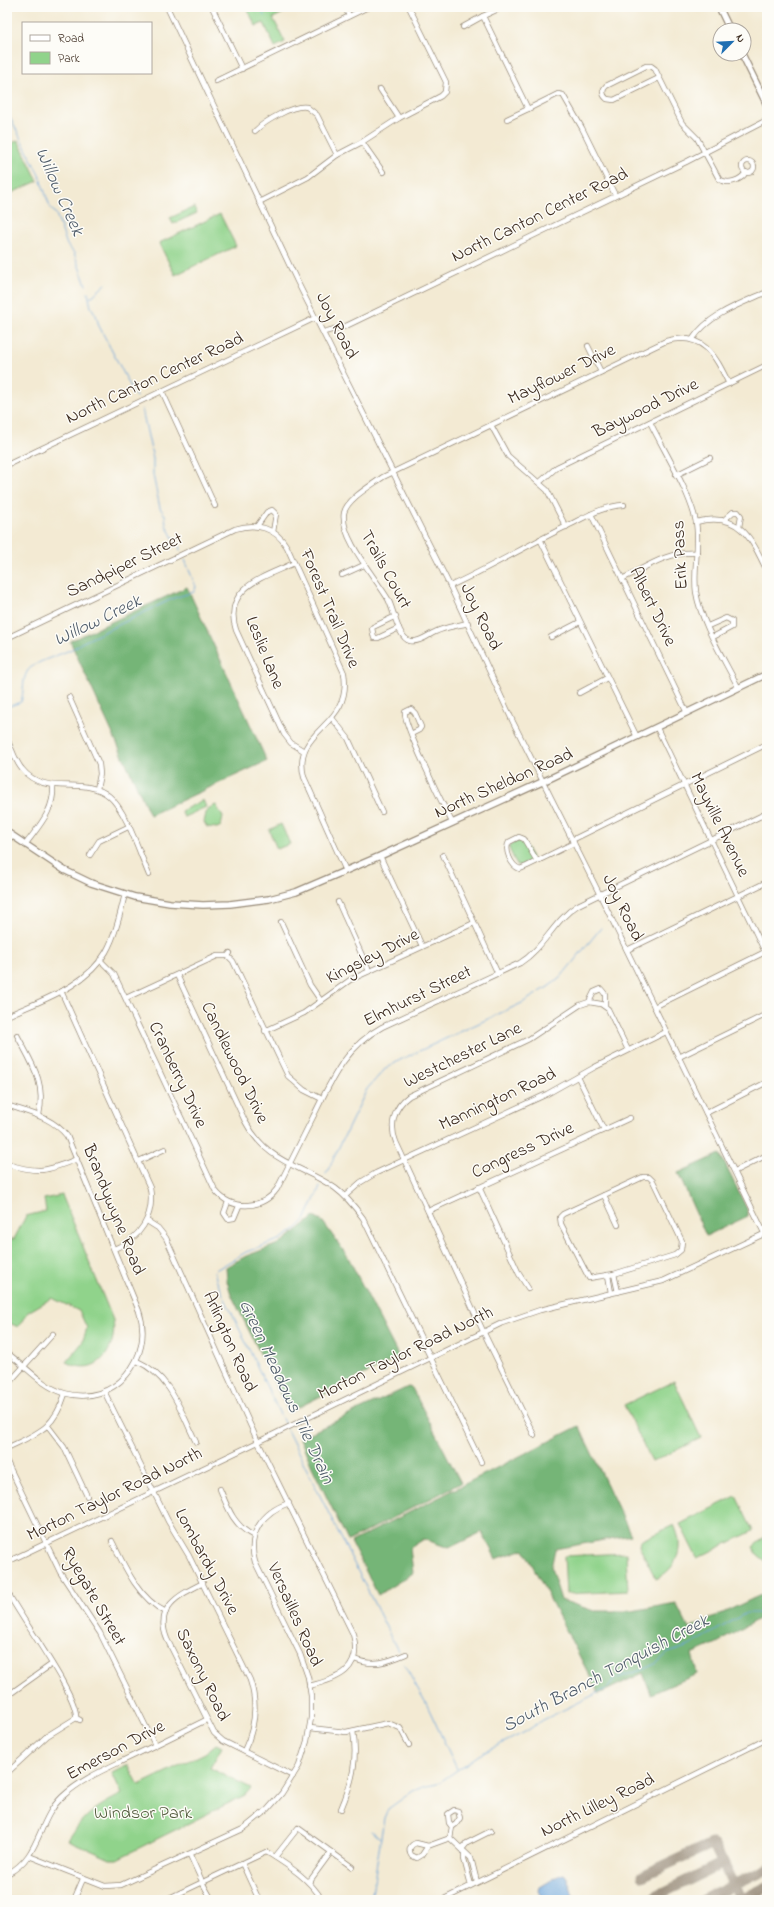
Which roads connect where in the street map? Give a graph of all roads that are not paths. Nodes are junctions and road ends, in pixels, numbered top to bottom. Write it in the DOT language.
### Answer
graph roads {
  1 [pos="167,7"];
  2 [pos="212,7"];
  3 [pos="345,7"];
  4 [pos="368,7"];
  5 [pos="410,7"];
  6 [pos="503,7"];
  7 [pos="719,7"];
  8 [pos="349,16"];
  9 [pos="483,16"];
  10 [pos="726,22"];
  11 [pos="463,27"];
  12 [pos="746,62"];
  13 [pos="242,69"];
  14 [pos="659,78"];
  15 [pos="216,81"];
  16 [pos="380,89"];
  17 [pos="767,105"];
  18 [pos="528,108"];
  19 [pos="399,118"];
  20 [pos="507,119"];
  21 [pos="767,120"];
  22 [pos="255,130"];
  23 [pos="362,142"];
  24 [pos="705,152"];
  25 [pos="336,156"];
  26 [pos="383,172"];
  27 [pos="746,172"];
  28 [pos="614,195"];
  29 [pos="259,202"];
  30 [pos="767,292"];
  31 [pos="315,318"];
  32 [pos="324,332"];
  33 [pos="692,340"];
  34 [pos="588,346"];
  35 [pos="767,365"];
  36 [pos="601,372"];
  37 [pos="729,384"];
  38 [pos="162,391"];
  39 [pos="650,422"];
  40 [pos="491,425"];
  41 [pos="710,458"];
  42 [pos="7,465"];
  43 [pos="393,472"];
  44 [pos="676,474"];
  45 [pos="540,482"];
  46 [pos="624,505"];
  47 [pos="215,506"];
  48 [pos="591,514"];
  49 [pos="724,520"];
  50 [pos="696,522"];
  51 [pos="257,526"];
  52 [pos="566,527"];
  53 [pos="739,527"];
  54 [pos="266,528"];
  55 [pos="273,532"];
  56 [pos="540,540"];
  57 [pos="697,553"];
  58 [pos="294,563"];
  59 [pos="364,564"];
  60 [pos="767,571"];
  61 [pos="342,575"];
  62 [pos="622,579"];
  63 [pos="450,586"];
  64 [pos="396,616"];
  65 [pos="580,622"];
  66 [pos="468,623"];
  67 [pos="708,626"];
  68 [pos="399,628"];
  69 [pos="551,637"];
  70 [pos="713,637"];
  71 [pos="7,638"];
  72 [pos="767,675"];
  73 [pos="607,678"];
  74 [pos="738,687"];
  75 [pos="579,693"];
  76 [pos="69,697"];
  77 [pos="687,713"];
  78 [pos="332,718"];
  79 [pos="657,728"];
  80 [pos="411,734"];
  81 [pos="637,737"];
  82 [pos="7,739"];
  83 [pos="767,744"];
  84 [pos="304,751"];
  85 [pos="543,781"];
  86 [pos="684,785"];
  87 [pos="54,786"];
  88 [pos="97,789"];
  89 [pos="382,812"];
  90 [pos="767,813"];
  91 [pos="452,822"];
  92 [pos="128,827"];
  93 [pos="7,832"];
  94 [pos="711,841"];
  95 [pos="573,842"];
  96 [pos="25,845"];
  97 [pos="90,855"];
  98 [pos="443,855"];
  99 [pos="380,856"];
  100 [pos="537,862"];
  101 [pos="346,871"];
  102 [pos="149,875"];
  103 [pos="767,882"];
  104 [pos="125,894"];
  105 [pos="600,895"];
  106 [pos="738,896"];
  107 [pos="338,902"];
  108 [pos="281,922"];
  109 [pos="474,923"];
  110 [pos="422,946"];
  111 [pos="627,950"];
  112 [pos="766,953"];
  113 [pos="100,960"];
  114 [pos="369,971"];
  115 [pos="498,974"];
  116 [pos="177,975"];
  117 [pos="61,991"];
  118 [pos="126,998"];
  119 [pos="321,1001"];
  120 [pos="589,1002"];
  121 [pos="605,1006"];
  122 [pos="654,1007"];
  123 [pos="767,1014"];
  124 [pos="7,1016"];
  125 [pos="265,1031"];
  126 [pos="666,1032"];
  127 [pos="17,1035"];
  128 [pos="628,1050"];
  129 [pos="679,1057"];
  130 [pos="578,1077"];
  131 [pos="767,1082"];
  132 [pos="322,1099"];
  133 [pos="7,1105"];
  134 [pos="706,1113"];
  135 [pos="39,1115"];
  136 [pos="630,1118"];
  137 [pos="604,1130"];
  138 [pos="165,1149"];
  139 [pos="767,1155"];
  140 [pos="78,1159"];
  141 [pos="404,1160"];
  142 [pos="139,1161"];
  143 [pos="7,1164"];
  144 [pos="290,1164"];
  145 [pos="735,1171"];
  146 [pos="479,1187"];
  147 [pos="604,1195"];
  148 [pos="345,1196"];
  149 [pos="228,1202"];
  150 [pos="239,1206"];
  151 [pos="428,1211"];
  152 [pos="147,1221"];
  153 [pos="618,1225"];
  154 [pos="766,1233"];
  155 [pos="767,1239"];
  156 [pos="114,1248"];
  157 [pos="614,1274"];
  158 [pos="608,1275"];
  159 [pos="528,1288"];
  160 [pos="618,1292"];
  161 [pos="611,1293"];
  162 [pos="483,1331"];
  163 [pos="53,1334"];
  164 [pos="7,1353"];
  165 [pos="431,1357"];
  166 [pos="137,1361"];
  167 [pos="24,1367"];
  168 [pos="7,1384"];
  169 [pos="104,1391"];
  170 [pos="65,1394"];
  171 [pos="48,1426"];
  172 [pos="534,1435"];
  173 [pos="196,1442"];
  174 [pos="258,1442"];
  175 [pos="7,1448"];
  176 [pos="7,1462"];
  177 [pos="481,1462"];
  178 [pos="220,1489"];
  179 [pos="154,1492"];
  180 [pos="87,1496"];
  181 [pos="289,1503"];
  182 [pos="254,1536"];
  183 [pos="112,1541"];
  184 [pos="47,1544"];
  185 [pos="7,1562"];
  186 [pos="203,1583"];
  187 [pos="7,1591"];
  188 [pos="166,1612"];
  189 [pos="406,1654"];
  190 [pos="354,1659"];
  191 [pos="52,1664"];
  192 [pos="309,1686"];
  193 [pos="7,1696"];
  194 [pos="206,1720"];
  195 [pos="310,1728"];
  196 [pos="353,1731"];
  197 [pos="767,1739"];
  198 [pos="155,1745"];
  199 [pos="408,1745"];
  200 [pos="244,1751"];
  201 [pos="7,1773"];
  202 [pos="293,1776"];
  203 [pos="341,1809"];
  204 [pos="452,1827"];
  205 [pos="490,1831"];
  206 [pos="450,1838"];
  207 [pos="428,1846"];
  208 [pos="463,1850"];
  209 [pos="331,1852"];
  210 [pos="190,1855"];
  211 [pos="29,1856"];
  212 [pos="275,1857"];
  213 [pos="242,1863"];
  214 [pos="352,1867"];
  215 [pos="7,1874"];
  216 [pos="83,1879"];
  217 [pos="202,1881"];
  218 [pos="309,1882"];
  219 [pos="477,1882"];
  220 [pos="471,1885"];
  221 [pos="320,1899"];
  222 [pos="74,1900"];
  223 [pos="165,1900"];
  224 [pos="212,1900"];
  225 [pos="259,1900"];
  226 [pos="442,1900"];
  1 -- 29 [label="street, Joy Road"];
  2 -- 13 [label="street"];
  3 -- 8 [label="street"];
  4 -- 8 [label="street"];
  5 -- 19 [label="street"];
  6 -- 9 [label="street"];
  7 -- 10 [label="main road"];
  8 -- 13 [label="street"];
  9 -- 11 [label="street"];
  9 -- 18 [label="street"];
  12 -- 17 [label="main road"];
  13 -- 15 [label="street"];
  14 -- 14 [label="street"];
  14 -- 24 [label="street"];
  16 -- 19 [label="street"];
  18 -- 20 [label="street"];
  18 -- 28 [label="street"];
  19 -- 23 [label="street"];
  21 -- 24 [label="street, North Canton Center Road"];
  22 -- 25 [label="street"];
  23 -- 25 [label="street"];
  23 -- 26 [label="street"];
  24 -- 27 [label="street"];
  24 -- 28 [label="street, North Canton Center Road"];
  25 -- 29 [label="street"];
  28 -- 32 [label="street, North Canton Center Road"];
  29 -- 31 [label="street, Joy Road"];
  30 -- 33 [label="street"];
  31 -- 32 [label="street, Joy Road"];
  31 -- 38 [label="street, North Canton Center Road"];
  32 -- 43 [label="street, Joy Road"];
  33 -- 36 [label="street, Mayflower Drive"];
  33 -- 37 [label="street, Mayflower Drive"];
  34 -- 36 [label="street"];
  35 -- 37 [label="street, Baywood Drive"];
  36 -- 40 [label="street, Mayflower Drive"];
  37 -- 39 [label="street, Baywood Drive"];
  38 -- 42 [label="street, North Canton Center Road"];
  38 -- 47 [label="street"];
  39 -- 44 [label="street, Erik Pass"];
  39 -- 45 [label="street, Baywood Drive"];
  40 -- 43 [label="street, Mayflower Drive"];
  40 -- 45 [label="street"];
  41 -- 44 [label="street"];
  43 -- 59 [label="street, Trails Court"];
  43 -- 63 [label="street, Joy Road"];
  44 -- 50 [label="street, Erik Pass"];
  45 -- 52 [label="street"];
  46 -- 48 [label="street"];
  48 -- 52 [label="street"];
  48 -- 62 [label="street, Albert Drive"];
  49 -- 50 [label="street"];
  49 -- 53 [label="street"];
  49 -- 53 [label="street"];
  50 -- 57 [label="street, Erik Pass"];
  51 -- 54 [label="street, Sandpiper Street"];
  51 -- 55 [label="street"];
  51 -- 71 [label="street, Sandpiper Street"];
  52 -- 56 [label="street"];
  53 -- 60 [label="street"];
  54 -- 55 [label="street, Forest Trail Drive"];
  55 -- 58 [label="street, Forest Trail Drive"];
  56 -- 63 [label="street"];
  56 -- 65 [label="street"];
  57 -- 62 [label="street"];
  57 -- 67 [label="street, Erik Pass"];
  58 -- 78 [label="street, Forest Trail Drive"];
  58 -- 84 [label="street, Leslie Lane"];
  59 -- 61 [label="street"];
  59 -- 64 [label="street, Trails Court"];
  62 -- 77 [label="street, Albert Drive"];
  63 -- 66 [label="street, Joy Road"];
  64 -- 68 [label="street, Trails Court"];
  64 -- 68 [label="street"];
  65 -- 69 [label="street"];
  65 -- 73 [label="street"];
  66 -- 68 [label="street, Trails Court"];
  66 -- 85 [label="street, Joy Road"];
  67 -- 70 [label="street, Erik Pass"];
  67 -- 70 [label="street"];
  70 -- 74 [label="street, Erik Pass"];
  72 -- 74 [label="main road, North Sheldon Road"];
  73 -- 75 [label="street"];
  73 -- 81 [label="street"];
  74 -- 77 [label="main road, North Sheldon Road"];
  76 -- 88 [label="street"];
  77 -- 79 [label="main road, North Sheldon Road"];
  78 -- 84 [label="street, Forest Trail Drive"];
  78 -- 89 [label="street"];
  79 -- 81 [label="main road, North Sheldon Road"];
  79 -- 86 [label="street, Mayville Avenue"];
  80 -- 80 [label="street"];
  80 -- 91 [label="street"];
  81 -- 85 [label="main road, North Sheldon Road"];
  82 -- 87 [label="street"];
  83 -- 86 [label="street"];
  84 -- 101 [label="street"];
  85 -- 91 [label="main road, North Sheldon Road"];
  85 -- 95 [label="street, Joy Road"];
  86 -- 94 [label="street, Mayville Avenue"];
  86 -- 95 [label="street"];
  87 -- 88 [label="street"];
  87 -- 96 [label="street"];
  88 -- 92 [label="street"];
  90 -- 94 [label="street, Elmhurst Street"];
  91 -- 99 [label="main road, North Sheldon Road"];
  92 -- 97 [label="street"];
  92 -- 102 [label="street"];
  93 -- 96 [label="main road, North Sheldon Road"];
  94 -- 105 [label="street, Elmhurst Street"];
  94 -- 106 [label="street, Mayville Avenue"];
  95 -- 100 [label="street"];
  95 -- 105 [label="street, Joy Road"];
  96 -- 104 [label="main road, North Sheldon Road"];
  98 -- 109 [label="street"];
  99 -- 101 [label="main road, North Sheldon Road"];
  99 -- 110 [label="street"];
  100 -- 100 [label="street"];
  101 -- 104 [label="main road, North Sheldon Road"];
  103 -- 106 [label="street"];
  104 -- 113 [label="street"];
  105 -- 111 [label="street, Joy Road"];
  105 -- 115 [label="street, Elmhurst Street"];
  106 -- 111 [label="street"];
  106 -- 112 [label="street, Mayville Avenue"];
  107 -- 114 [label="street"];
  108 -- 119 [label="street"];
  109 -- 110 [label="street, Kingsley Drive"];
  109 -- 115 [label="street"];
  110 -- 114 [label="street, Kingsley Drive"];
  111 -- 122 [label="street, Joy Road"];
  112 -- 122 [label="street"];
  113 -- 117 [label="street"];
  113 -- 118 [label="street, Cranberry Drive"];
  114 -- 119 [label="street, Kingsley Drive"];
  115 -- 132 [label="street, Elmhurst Street"];
  116 -- 118 [label="street"];
  116 -- 125 [label="street"];
  116 -- 144 [label="street, Candlewood Drive"];
  117 -- 124 [label="street"];
  117 -- 142 [label="street"];
  118 -- 149 [label="street, Cranberry Drive"];
  119 -- 125 [label="street, Kingsley Drive"];
  120 -- 121 [label="street"];
  120 -- 121 [label="street, Westchester Lane"];
  120 -- 141 [label="street, Westchester Lane"];
  121 -- 128 [label="street, Westchester Lane"];
  122 -- 126 [label="street, Joy Road"];
  123 -- 129 [label="street"];
  125 -- 132 [label="street"];
  126 -- 128 [label="street, Mannington Road"];
  126 -- 129 [label="street, Joy Road"];
  127 -- 135 [label="street"];
  128 -- 130 [label="street, Mannington Road"];
  129 -- 134 [label="street, Joy Road"];
  130 -- 137 [label="street"];
  130 -- 141 [label="street, Mannington Road"];
  131 -- 134 [label="street"];
  132 -- 144 [label="street, Elmhurst Street"];
  133 -- 135 [label="street, Brandywyne Road"];
  134 -- 145 [label="street, Joy Road"];
  135 -- 140 [label="street, Brandywyne Road"];
  136 -- 137 [label="street, Congress Drive"];
  137 -- 146 [label="street, Congress Drive"];
  138 -- 142 [label="street"];
  139 -- 145 [label="street"];
  140 -- 143 [label="street"];
  140 -- 156 [label="street, Brandywyne Road"];
  141 -- 148 [label="street, Mannington Road"];
  141 -- 151 [label="street, Westchester Lane"];
  142 -- 152 [label="street"];
  144 -- 148 [label="street, Candlewood Drive"];
  144 -- 150 [label="street, Elmhurst Street"];
  145 -- 154 [label="street, Joy Road"];
  146 -- 151 [label="street, Congress Drive"];
  146 -- 159 [label="street"];
  147 -- 153 [label="street"];
  147 -- 157 [label="street"];
  147 -- 158 [label="street"];
  148 -- 165 [label="street, Candlewood Drive"];
  149 -- 150 [label="street, Cranberry Drive"];
  149 -- 150 [label="street"];
  151 -- 162 [label="street, Westchester Lane"];
  152 -- 156 [label="street"];
  152 -- 174 [label="street, Arlington Road"];
  154 -- 155 [label="street, Joy Road"];
  154 -- 160 [label="street, Morton Taylor Road North"];
  156 -- 166 [label="street, Brandywyne Road"];
  157 -- 158 [label="street"];
  157 -- 160 [label="street"];
  158 -- 161 [label="street"];
  160 -- 161 [label="street, Morton Taylor Road North"];
  161 -- 162 [label="street, Morton Taylor Road North"];
  162 -- 165 [label="street, Morton Taylor Road North"];
  162 -- 172 [label="street, Westchester Lane"];
  163 -- 167 [label="street"];
  164 -- 167 [label="street, Brandywyne Road"];
  165 -- 174 [label="street, Morton Taylor Road North"];
  165 -- 177 [label="street, Candlewood Drive"];
  166 -- 169 [label="street, Brandywyne Road"];
  166 -- 173 [label="street"];
  167 -- 168 [label="street"];
  167 -- 170 [label="street, Brandywyne Road"];
  169 -- 170 [label="street, Brandywyne Road"];
  169 -- 179 [label="street, Lombardy Drive"];
  170 -- 171 [label="street"];
  171 -- 175 [label="street"];
  171 -- 180 [label="street"];
  174 -- 179 [label="street, Morton Taylor Road North"];
  174 -- 181 [label="street, Arlington Road"];
  176 -- 184 [label="street, Ryegate Street"];
  178 -- 182 [label="street"];
  179 -- 184 [label="street, Morton Taylor Road North"];
  179 -- 186 [label="street, Lombardy Drive"];
  181 -- 182 [label="street"];
  181 -- 190 [label="street, Arlington Road"];
  182 -- 192 [label="street, Versailles Road"];
  183 -- 188 [label="street"];
  184 -- 185 [label="street, Morton Taylor Road North"];
  184 -- 198 [label="street, Ryegate Street"];
  186 -- 188 [label="street, Saxony Road"];
  186 -- 200 [label="street, Lombardy Drive"];
  187 -- 191 [label="street"];
  188 -- 194 [label="street, Saxony Road"];
  189 -- 190 [label="street"];
  190 -- 192 [label="street"];
  191 -- 193 [label="street"];
  191 -- 201 [label="street"];
  192 -- 195 [label="street, Versailles Road"];
  194 -- 198 [label="street, Emerson Drive"];
  194 -- 200 [label="street, Saxony Road"];
  195 -- 196 [label="street"];
  195 -- 202 [label="street, Versailles Road"];
  196 -- 199 [label="street"];
  196 -- 203 [label="street"];
  197 -- 219 [label="street, North Lilley Road"];
  198 -- 211 [label="street, Emerson Drive"];
  200 -- 202 [label="street, Saxony Road"];
  202 -- 210 [label="street, Versailles Road"];
  204 -- 206 [label="street"];
  205 -- 208 [label="street"];
  206 -- 207 [label="street"];
  206 -- 208 [label="street"];
  208 -- 219 [label="street"];
  208 -- 220 [label="street"];
  209 -- 212 [label="street"];
  209 -- 214 [label="street"];
  209 -- 218 [label="street"];
  210 -- 216 [label="street, Versailles Road"];
  210 -- 217 [label="street"];
  211 -- 215 [label="street, Emerson Drive"];
  211 -- 216 [label="street, Versailles Road"];
  212 -- 213 [label="street"];
  212 -- 218 [label="street"];
  213 -- 217 [label="street"];
  213 -- 225 [label="street"];
  216 -- 222 [label="street"];
  217 -- 223 [label="street"];
  217 -- 224 [label="street"];
  218 -- 221 [label="street"];
  219 -- 220 [label="street, North Lilley Road"];
  220 -- 226 [label="street, North Lilley Road"];
}
